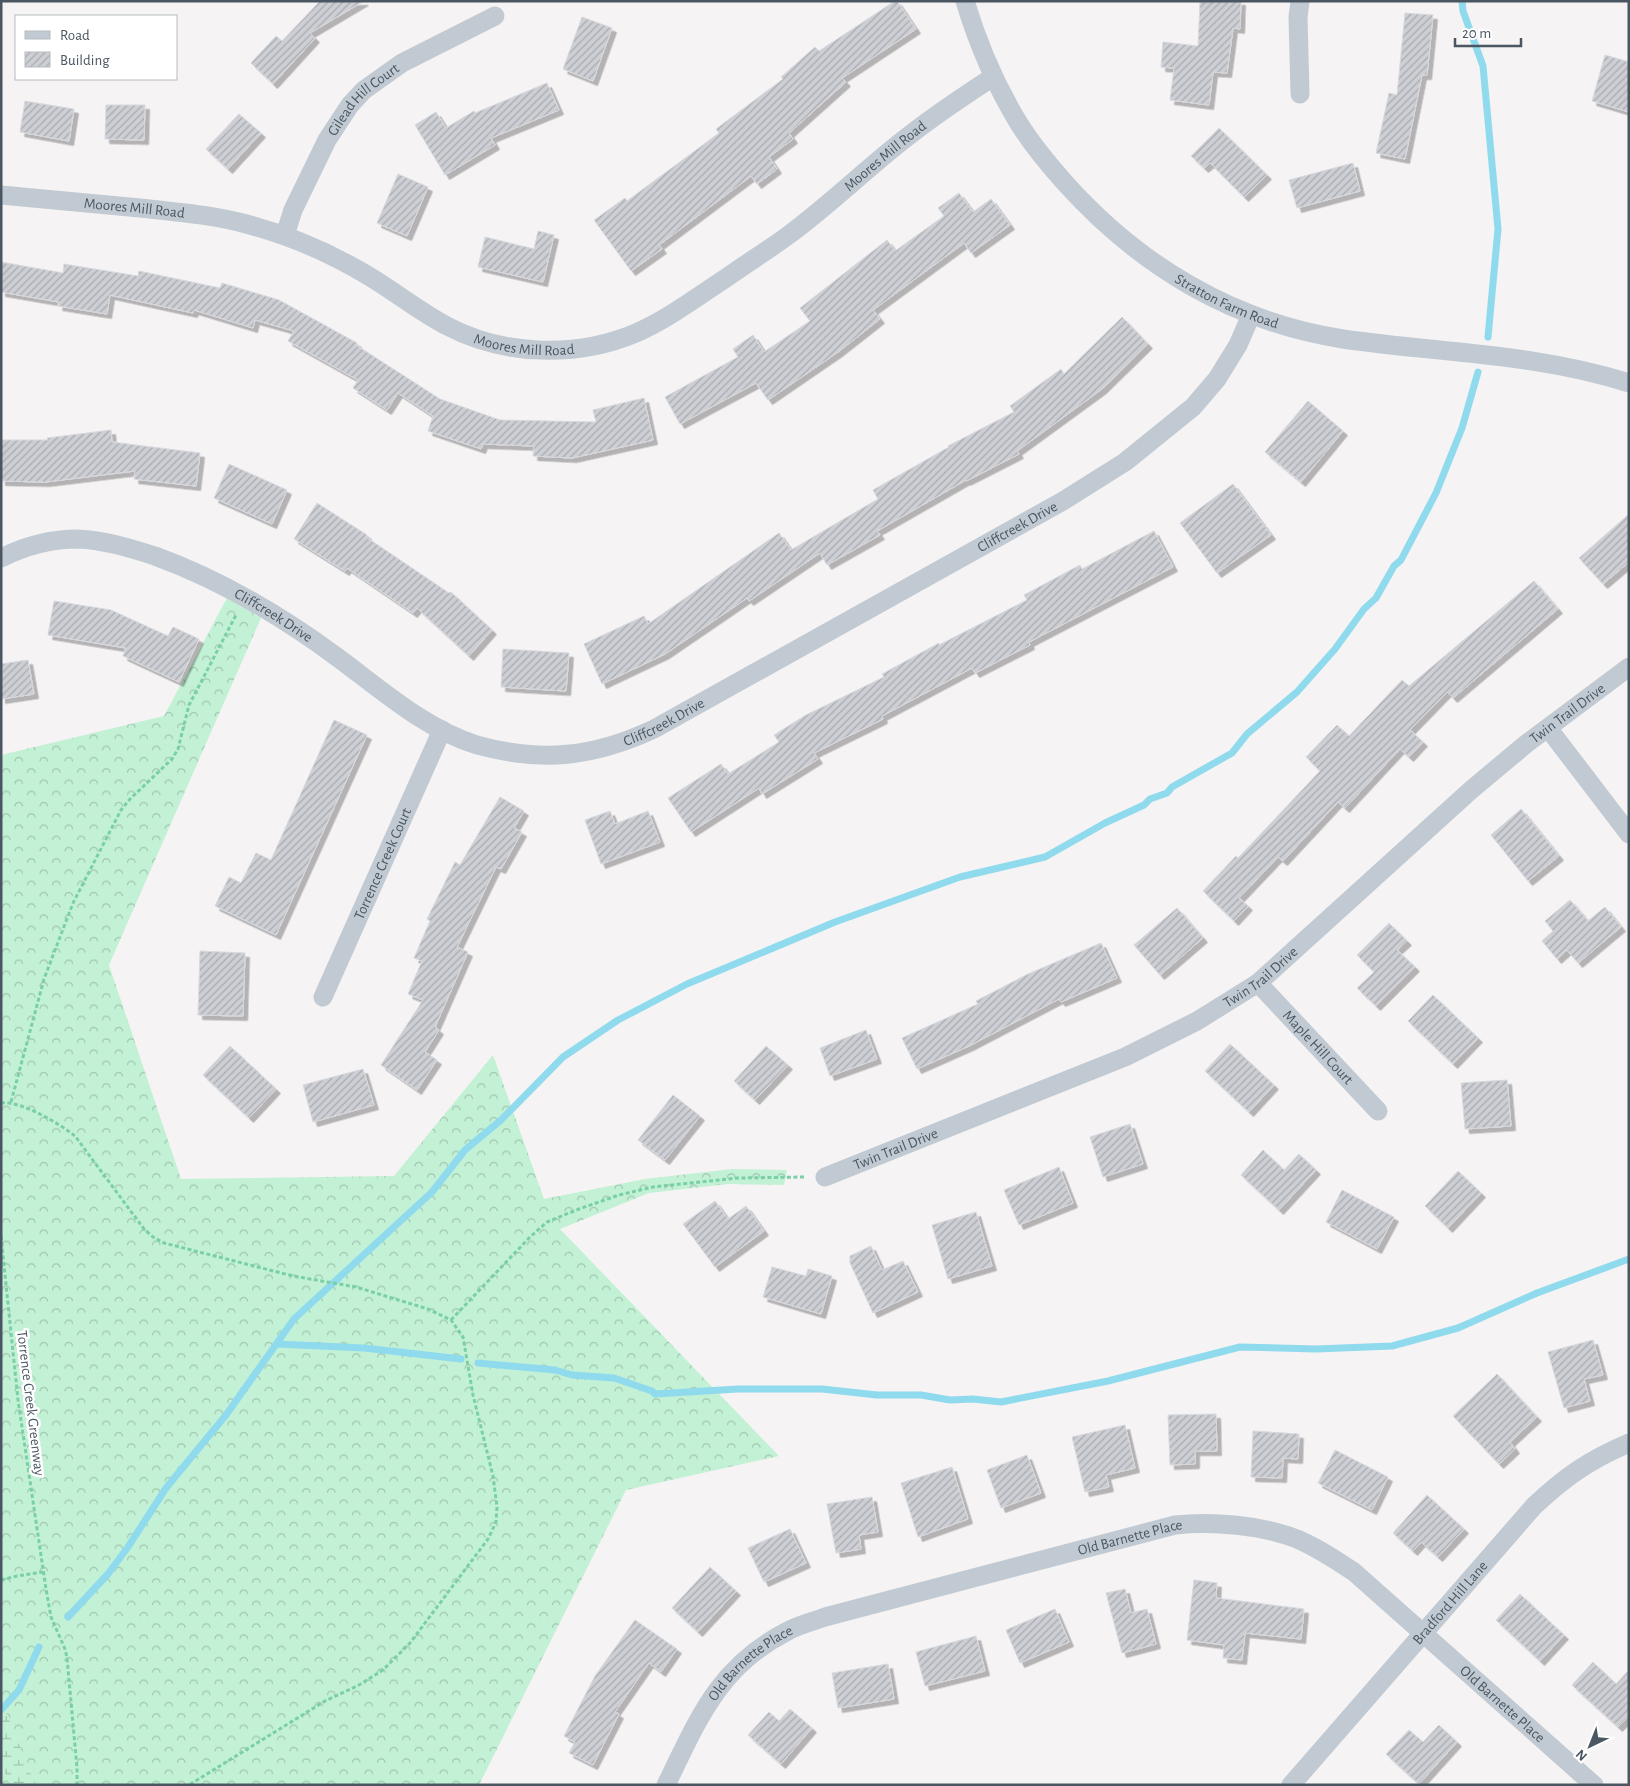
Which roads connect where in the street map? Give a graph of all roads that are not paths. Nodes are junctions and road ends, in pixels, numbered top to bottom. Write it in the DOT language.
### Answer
graph roads {
  1 [pos="965,1"];
  2 [pos="1300,1"];
  3 [pos="495,16"];
  4 [pos="993,77"];
  5 [pos="1300,94"];
  6 [pos="1,195"];
  7 [pos="286,235"];
  8 [pos="1251,315"];
  9 [pos="1629,383"];
  10 [pos="1,558"];
  11 [pos="1629,666"];
  12 [pos="1548,728"];
  13 [pos="442,730"];
  14 [pos="1629,834"];
  15 [pos="1258,983"];
  16 [pos="323,997"];
  17 [pos="1378,1111"];
  18 [pos="825,1177"];
  19 [pos="1629,1443"];
  20 [pos="1423,1634"];
  21 [pos="666,1785"];
  22 [pos="1291,1785"];
  23 [pos="1594,1785"];
  1 -- 4 [label="street, Stratton Farm Road"];
  2 -- 5 [label="street"];
  3 -- 7 [label="street, Gilead Hill Court"];
  4 -- 7 [label="street, Moores Mill Road"];
  4 -- 8 [label="street, Stratton Farm Road"];
  6 -- 7 [label="street, Moores Mill Road"];
  8 -- 9 [label="street, Stratton Farm Road"];
  8 -- 13 [label="street, Cliffcreek Drive"];
  10 -- 13 [label="street, Cliffcreek Drive"];
  11 -- 12 [label="street, Twin Trail Drive"];
  12 -- 14 [label="street"];
  12 -- 15 [label="street, Twin Trail Drive"];
  13 -- 16 [label="street, Torrence Creek Court"];
  15 -- 17 [label="street, Maple Hill Court"];
  15 -- 18 [label="street, Twin Trail Drive"];
  19 -- 20 [label="street, Bradford Hill Lane"];
  20 -- 21 [label="street, Old Barnette Place"];
  20 -- 22 [label="street, Bradford Hill Lane"];
  20 -- 23 [label="street, Old Barnette Place"];
}
